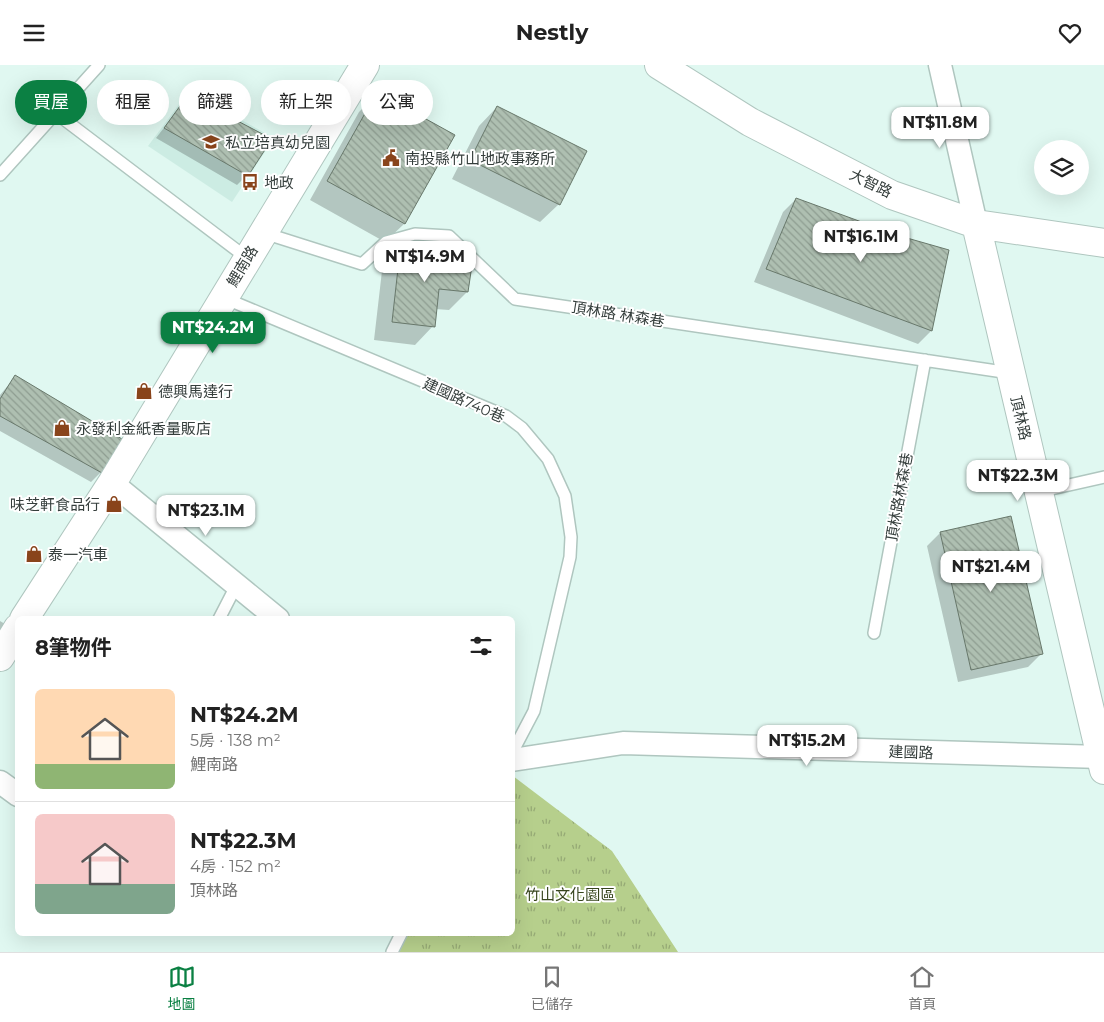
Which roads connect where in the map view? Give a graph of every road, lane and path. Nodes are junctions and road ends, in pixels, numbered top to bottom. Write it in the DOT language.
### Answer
graph roads {
  1 [pos="99,65"];
  2 [pos="365,65"];
  3 [pos="659,65"];
  4 [pos="943,66"];
  5 [pos="86,80"];
  6 [pos="47,125"];
  7 [pos="72,125"];
  8 [pos="0,175"];
  9 [pos="976,224"];
  10 [pos="262,232"];
  11 [pos="1104,243"];
  12 [pos="247,258"];
  13 [pos="222,297"];
  14 [pos="925,360"];
  15 [pos="1010,373"];
  16 [pos="1104,477"];
  17 [pos="112,483"];
  18 [pos="1038,492"];
  19 [pos="236,586"];
  20 [pos="26,616"];
  21 [pos="221,616"];
  22 [pos="274,616"];
  23 [pos="15,633"];
  24 [pos="874,633"];
  25 [pos="0,657"];
  26 [pos="515,747"];
  27 [pos="515,760"];
  28 [pos="1103,764"];
  29 [pos="0,782"];
  30 [pos="15,793"];
  31 [pos="400,936"];
  32 [pos="392,952"];
  1 -- 5 [label="lane"];
  2 -- 10 [label="street, 鯉南路"];
  3 -- 9 [label="street, 大智路"];
  4 -- 9 [label="street, 頂林路"];
  6 -- 8 [label="lane"];
  7 -- 12 [label="lane"];
  9 -- 11 [label="street, 大智路"];
  9 -- 15 [label="street, 頂林路"];
  10 -- 12 [label="street, 鯉南路"];
  10 -- 14 [label="lane, 頂林路 林森巷"];
  12 -- 13 [label="street, 鯉南路"];
  13 -- 17 [label="street, 鯉南路"];
  13 -- 26 [label="lane, 建國路740巷"];
  14 -- 15 [label="lane, 頂林路 林森巷"];
  14 -- 24 [label="lane, 頂林路林森巷"];
  15 -- 18 [label="street, 頂林路"];
  16 -- 18 [label="lane"];
  17 -- 19 [label="street"];
  17 -- 20 [label="street, 鯉南路"];
  18 -- 28 [label="street, 頂林路"];
  19 -- 21 [label="lane"];
  19 -- 22 [label="street"];
  23 -- 25 [label="street"];
  27 -- 28 [label="street, 建國路"];
  29 -- 30 [label="street"];
  31 -- 32 [label="lane"];
}
